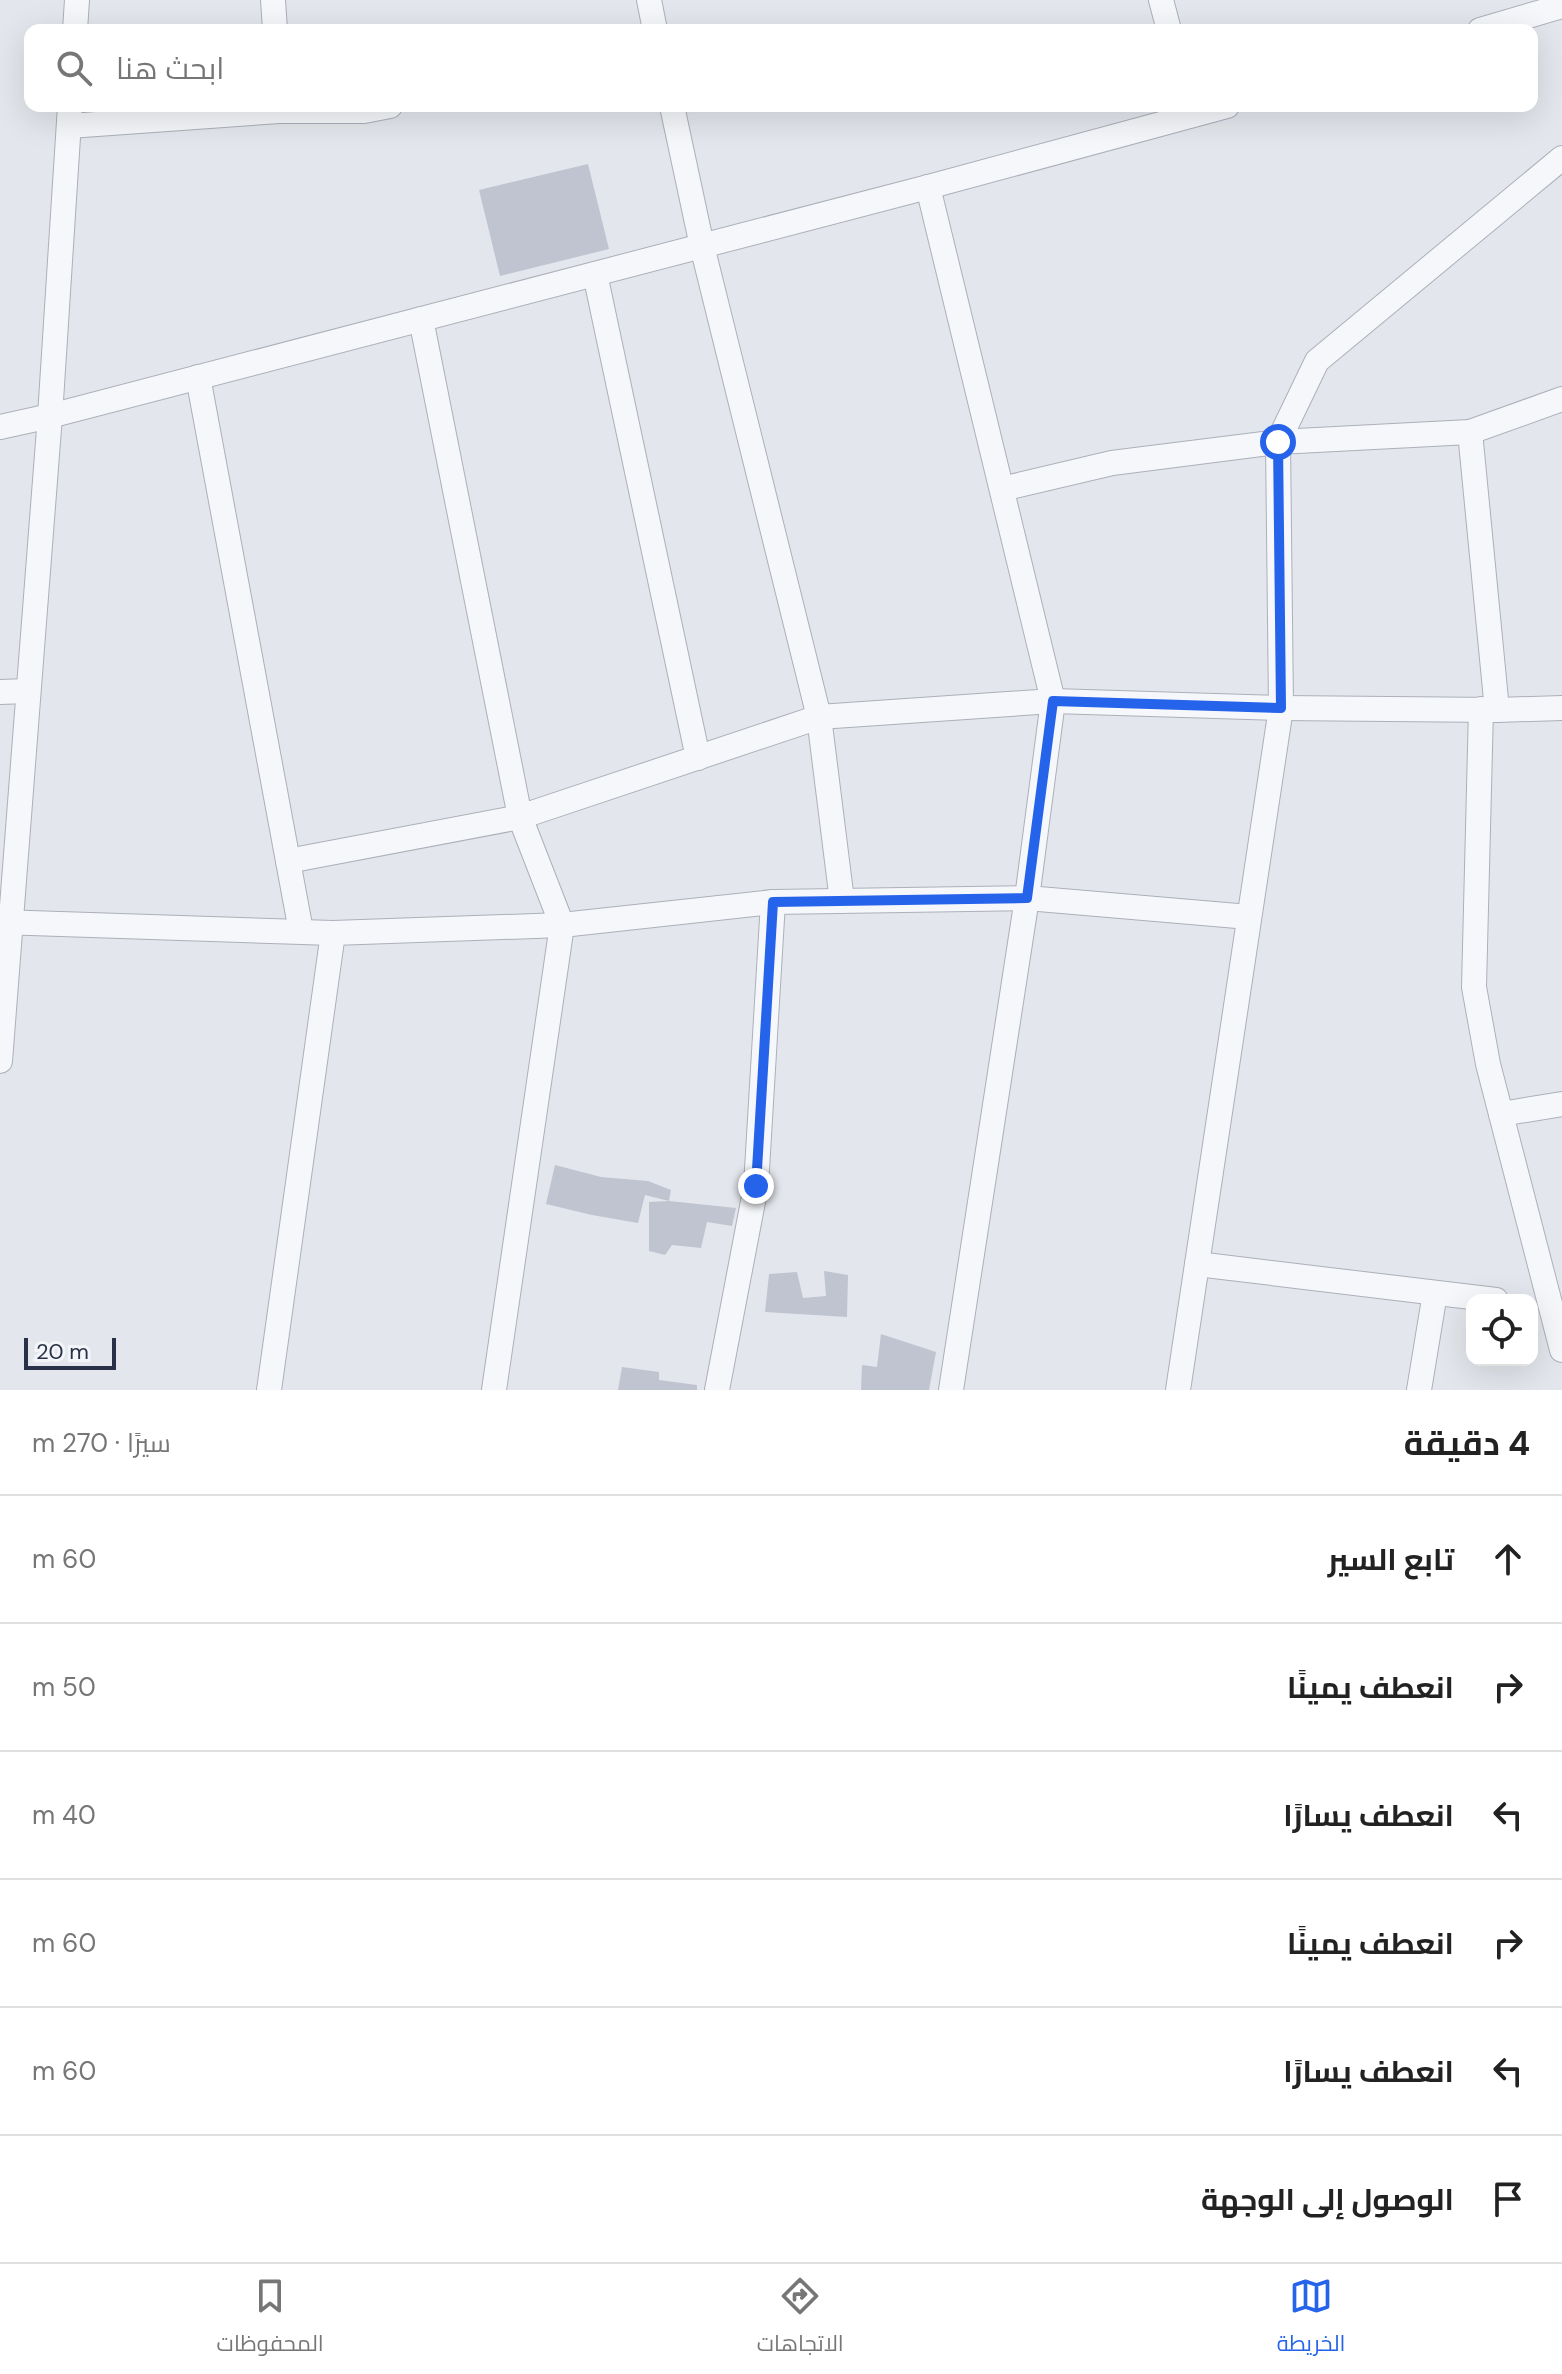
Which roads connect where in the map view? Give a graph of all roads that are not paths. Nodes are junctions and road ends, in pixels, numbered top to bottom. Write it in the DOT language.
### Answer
graph roads {
  1 [pos="77,0"];
  2 [pos="273,0"];
  3 [pos="649,0"];
  4 [pos="1161,0"];
  5 [pos="1562,6"];
  6 [pos="1518,9"];
  7 [pos="75,24"];
  8 [pos="275,24"];
  9 [pos="654,24"];
  10 [pos="1167,24"];
  11 [pos="1491,24"];
  12 [pos="174,112"];
  13 [pos="673,112"];
  14 [pos="1187,112"];
  15 [pos="69,116"];
  16 [pos="1562,158"];
  17 [pos="928,187"];
  18 [pos="702,246"];
  19 [pos="595,274"];
  20 [pos="421,319"];
  21 [pos="198,377"];
  22 [pos="1562,399"];
  23 [pos="50,416"];
  24 [pos="0,427"];
  25 [pos="1470,432"];
  26 [pos="1278,442"];
  27 [pos="1002,489"];
  28 [pos="28,691"];
  29 [pos="0,692"];
  30 [pos="1053,701"];
  31 [pos="1281,708"];
  32 [pos="1562,708"];
  33 [pos="1489,709"];
  34 [pos="819,717"];
  35 [pos="698,758"];
  36 [pos="520,817"];
  37 [pos="288,861"];
  38 [pos="1027,898"];
  39 [pos="842,901"];
  40 [pos="773,902"];
  41 [pos="1249,917"];
  42 [pos="5,921"];
  43 [pos="562,925"];
  44 [pos="301,931"];
  45 [pos="333,933"];
  46 [pos="0,1061"];
  47 [pos="1562,1104"];
  48 [pos="1501,1114"];
  49 [pos="1197,1264"];
  50 [pos="1435,1293"];
  51 [pos="1466,1297"];
  52 [pos="1541,1305"];
  53 [pos="1562,1350"];
  54 [pos="269,1390"];
  55 [pos="494,1390"];
  56 [pos="717,1390"];
  57 [pos="951,1390"];
  58 [pos="1178,1390"];
  59 [pos="1419,1390"];
  1 -- 7 [label="street"];
  2 -- 8 [label="street"];
  3 -- 9 [label="street"];
  4 -- 10 [label="street"];
  5 -- 6 [label="street"];
  6 -- 11 [label="street"];
  12 -- 15 [label="street"];
  13 -- 18 [label="street"];
  14 -- 17 [label="street"];
  15 -- 23 [label="street"];
  16 -- 26 [label="street"];
  17 -- 18 [label="street"];
  17 -- 27 [label="street"];
  18 -- 19 [label="street"];
  18 -- 34 [label="street"];
  19 -- 20 [label="street"];
  19 -- 35 [label="street"];
  20 -- 21 [label="street"];
  20 -- 36 [label="street"];
  21 -- 23 [label="street"];
  21 -- 37 [label="street"];
  22 -- 25 [label="street"];
  23 -- 24 [label="street"];
  23 -- 28 [label="street"];
  25 -- 26 [label="street"];
  25 -- 33 [label="street"];
  26 -- 27 [label="street"];
  26 -- 31 [label="street"];
  27 -- 30 [label="street"];
  28 -- 29 [label="street"];
  28 -- 42 [label="street"];
  30 -- 31 [label="street"];
  30 -- 34 [label="street"];
  30 -- 38 [label="street"];
  31 -- 33 [label="street"];
  31 -- 41 [label="street"];
  32 -- 33 [label="street"];
  33 -- 48 [label="street"];
  34 -- 35 [label="street"];
  34 -- 39 [label="street"];
  35 -- 36 [label="street"];
  36 -- 37 [label="street"];
  36 -- 43 [label="street"];
  37 -- 44 [label="street"];
  38 -- 39 [label="street"];
  38 -- 41 [label="street"];
  38 -- 57 [label="street"];
  39 -- 40 [label="street"];
  40 -- 43 [label="street"];
  40 -- 56 [label="street"];
  41 -- 49 [label="street"];
  42 -- 44 [label="street"];
  42 -- 46 [label="street"];
  43 -- 45 [label="street"];
  43 -- 55 [label="street"];
  44 -- 45 [label="street"];
  45 -- 54 [label="street"];
  47 -- 48 [label="street"];
  48 -- 52 [label="street"];
  49 -- 50 [label="street"];
  49 -- 58 [label="street"];
  50 -- 51 [label="street"];
  50 -- 59 [label="street"];
  52 -- 53 [label="street"];
}
